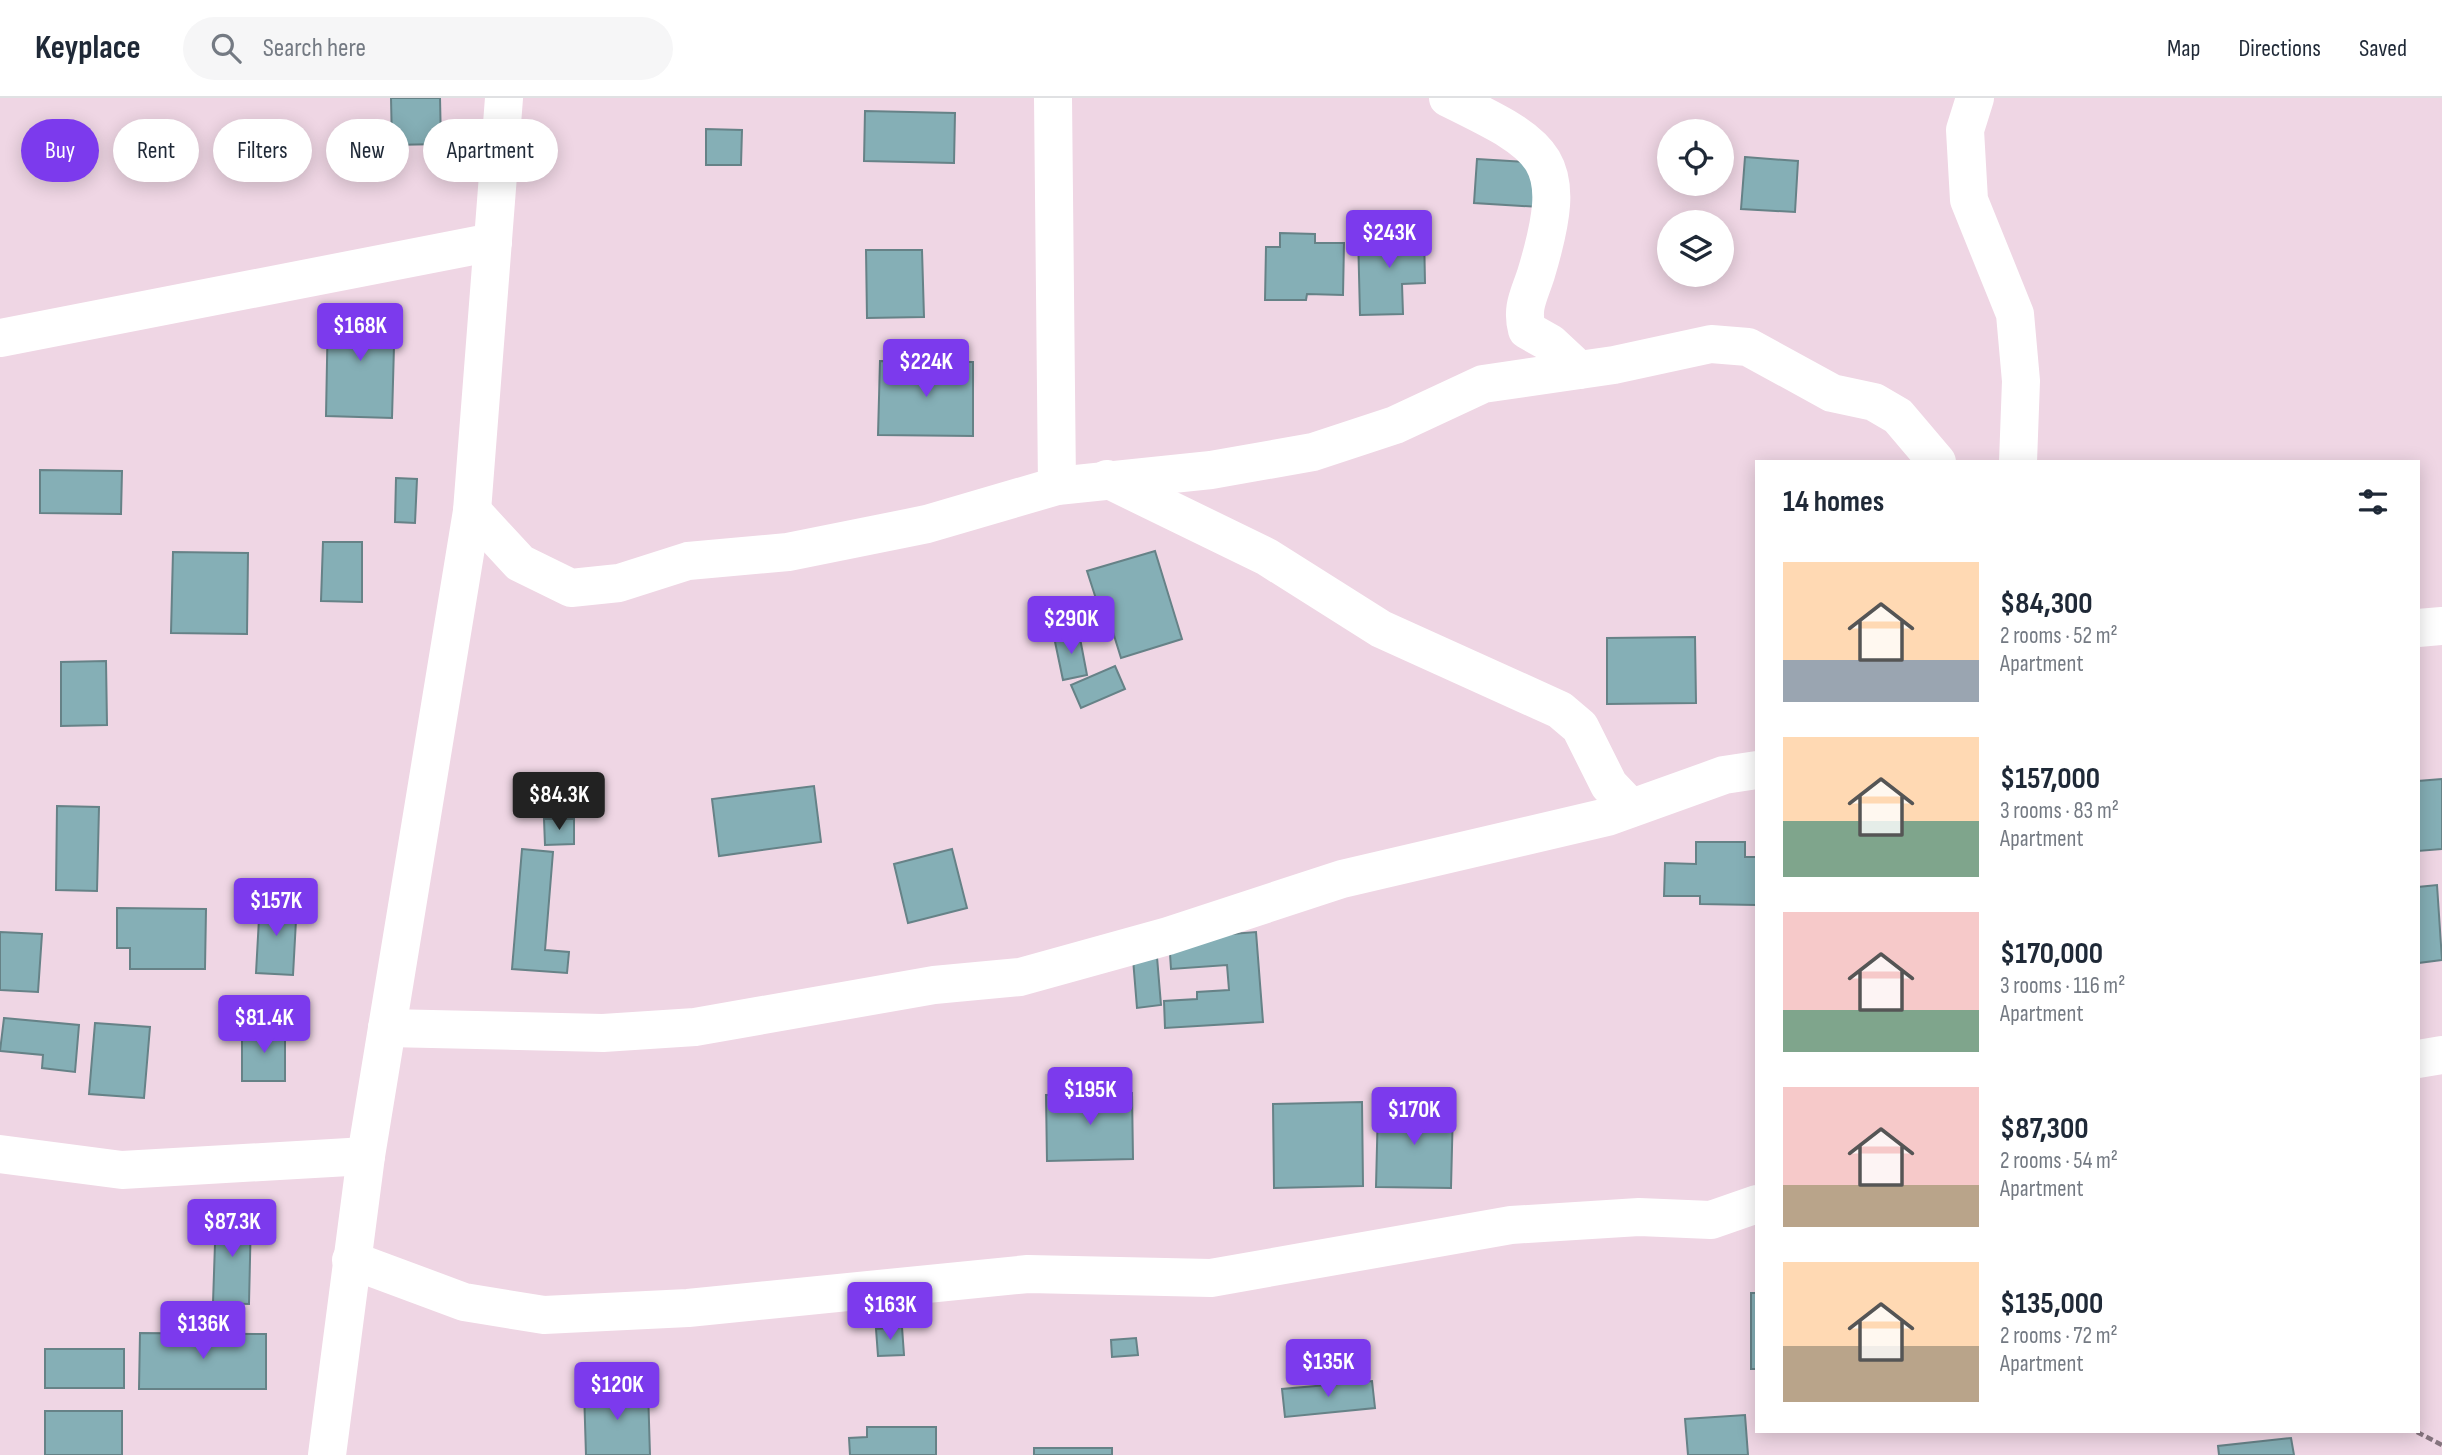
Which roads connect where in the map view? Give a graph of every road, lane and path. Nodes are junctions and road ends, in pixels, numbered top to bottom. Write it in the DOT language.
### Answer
graph roads {
  1 [pos="505,98"];
  2 [pos="1053,98"];
  3 [pos="1448,98"];
  4 [pos="1975,98"];
  5 [pos="493,242"];
  6 [pos="0,338"];
  7 [pos="1579,370"];
  8 [pos="1935,460"];
  9 [pos="2018,460"];
  10 [pos="1105,478"];
  11 [pos="1057,486"];
  12 [pos="472,511"];
  13 [pos="2442,626"];
  14 [pos="2420,628"];
  15 [pos="1755,770"];
  16 [pos="1631,808"];
  17 [pos="387,1028"];
  18 [pos="2442,1055"];
  19 [pos="2420,1059"];
  20 [pos="0,1154"];
  21 [pos="366,1156"];
  22 [pos="1755,1204"];
  23 [pos="351,1260"];
  24 [pos="2419,1433"];
  25 [pos="2442,1445"];
  26 [pos="327,1455"];
  1 -- 5 [label="street"];
  2 -- 11 [label="street"];
  3 -- 7 [label="street"];
  4 -- 9 [label="street"];
  5 -- 6 [label="street"];
  5 -- 12 [label="street"];
  7 -- 8 [label="street"];
  7 -- 10 [label="street"];
  10 -- 11 [label="street"];
  10 -- 16 [label="street"];
  11 -- 12 [label="street"];
  12 -- 17 [label="street"];
  13 -- 14 [label="street"];
  15 -- 16 [label="street"];
  16 -- 17 [label="street"];
  17 -- 21 [label="street"];
  18 -- 19 [label="street"];
  20 -- 21 [label="street"];
  21 -- 23 [label="street"];
  22 -- 23 [label="street"];
  23 -- 26 [label="street"];
  24 -- 25 [label="path"];
}
